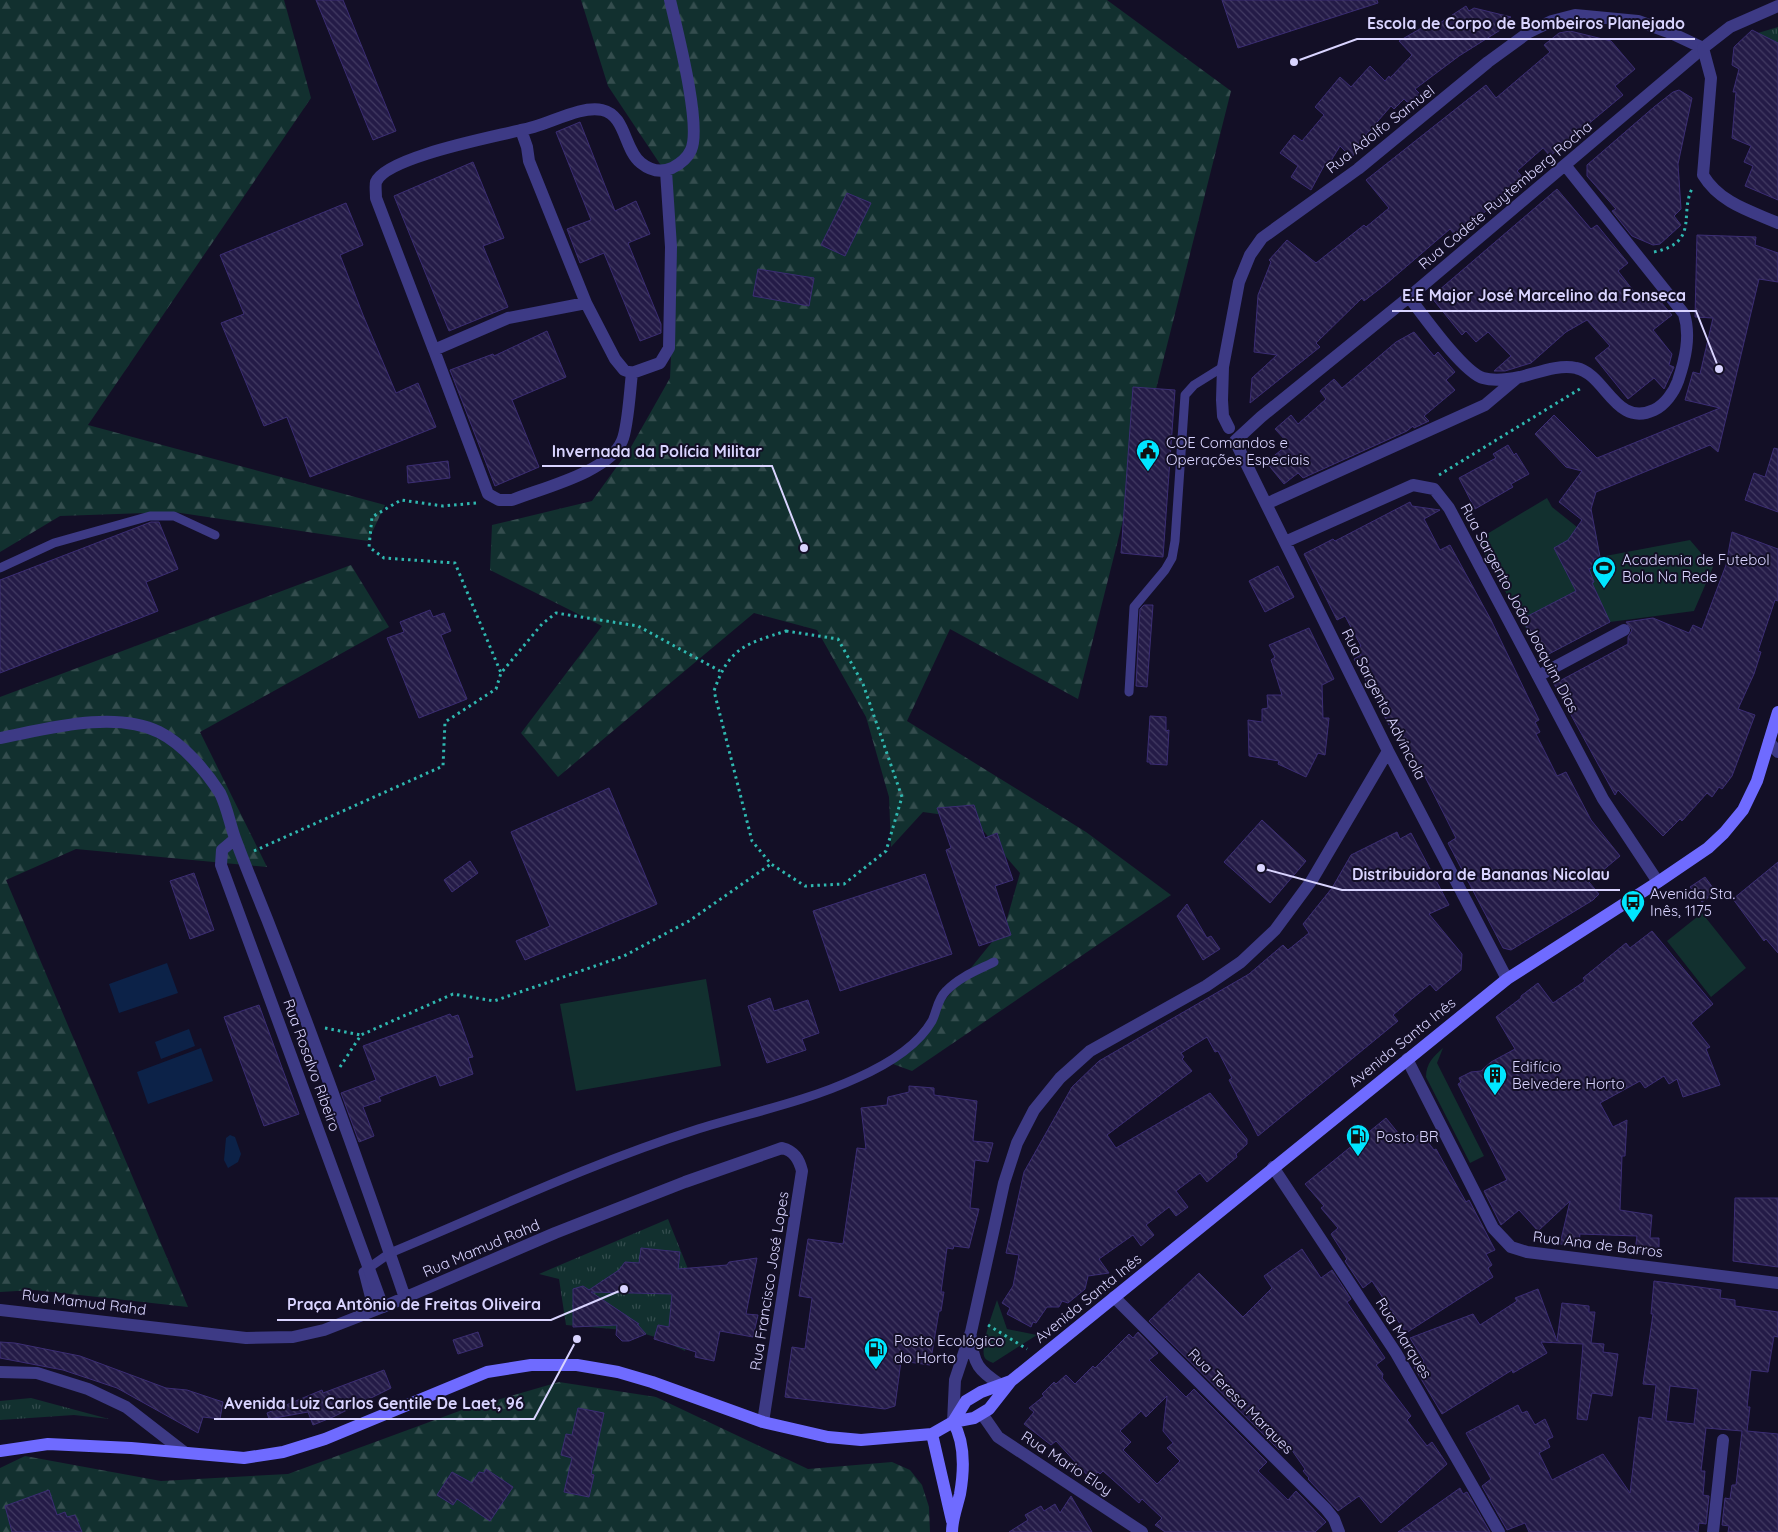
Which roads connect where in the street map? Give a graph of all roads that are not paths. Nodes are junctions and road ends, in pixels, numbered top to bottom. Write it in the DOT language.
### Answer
graph roads {
  1 [pos="670,0"];
  2 [pos="1778,6"];
  3 [pos="1703,48"];
  4 [pos="521,130"];
  5 [pos="1566,165"];
  6 [pos="666,171"];
  7 [pos="1778,223"];
  8 [pos="1409,297"];
  9 [pos="586,303"];
  10 [pos="434,350"];
  11 [pos="1223,367"];
  12 [pos="632,373"];
  13 [pos="1517,378"];
  14 [pos="1229,428"];
  15 [pos="1235,441"];
  16 [pos="1266,504"];
  17 [pos="214,535"];
  18 [pos="1284,542"];
  19 [pos="0,568"];
  20 [pos="1624,630"];
  21 [pos="1538,676"];
  22 [pos="1128,692"];
  23 [pos="1778,712"];
  24 [pos="0,738"];
  25 [pos="1769,742"];
  26 [pos="1388,751"];
  27 [pos="1778,752"];
  28 [pos="235,839"];
  29 [pos="1658,882"];
  30 [pos="994,962"];
  31 [pos="1507,979"];
  32 [pos="1406,1059"];
  33 [pos="788,1150"];
  34 [pos="1273,1166"];
  35 [pos="390,1253"];
  36 [pos="368,1266"];
  37 [pos="1778,1283"];
  38 [pos="1114,1297"];
  39 [pos="405,1298"];
  40 [pos="378,1309"];
  41 [pos="0,1310"];
  42 [pos="971,1332"];
  43 [pos="0,1372"];
  44 [pos="1006,1383"];
  45 [pos="982,1414"];
  46 [pos="764,1422"];
  47 [pos="954,1422"];
  48 [pos="932,1434"];
  49 [pos="1723,1440"];
  50 [pos="0,1451"];
  51 [pos="184,1452"];
  52 [pos="952,1528"];
  53 [pos="1142,1532"];
  54 [pos="1339,1532"];
  55 [pos="1499,1532"];
  56 [pos="1713,1532"];
  1 -- 6 [label="street"];
  2 -- 3 [label="street, Rua Cadete Ruytemberg Rocha"];
  3 -- 5 [label="street, Rua Cadete Ruytemberg Rocha"];
  3 -- 7 [label="street"];
  3 -- 11 [label="street, Rua Adolfo Samuel"];
  4 -- 6 [label="street"];
  4 -- 9 [label="street"];
  4 -- 10 [label="street"];
  5 -- 8 [label="street, Rua Cadete Ruytemberg Rocha"];
  5 -- 13 [label="street"];
  6 -- 12 [label="street"];
  8 -- 13 [label="street"];
  8 -- 15 [label="street, Rua Cadete Ruytemberg Rocha"];
  9 -- 10 [label="street"];
  9 -- 12 [label="street"];
  10 -- 12 [label="street"];
  11 -- 14 [label="street, Rua Adolfo Samuel"];
  11 -- 22 [label="lane"];
  13 -- 16 [label="street"];
  15 -- 16 [label="street, Rua Sargento Advíncola"];
  16 -- 18 [label="street, Rua Sargento Advíncola"];
  17 -- 19 [label="lane"];
  18 -- 21 [label="street, Rua Sargento João Joaquim Dias"];
  18 -- 26 [label="street, Rua Sargento Advíncola"];
  20 -- 21 [label="street"];
  21 -- 29 [label="street, Rua Sargento João Joaquim Dias"];
  23 -- 25 [label="main road, Avenida Santa Inês"];
  24 -- 28 [label="street, Rua Rosalvo Ribeiro"];
  25 -- 27 [label="street"];
  25 -- 29 [label="main road, Avenida Santa Inês"];
  26 -- 31 [label="street, Rua Sargento Advíncola"];
  26 -- 42 [label="street"];
  28 -- 35 [label="street, Rua Rosalvo Ribeiro"];
  28 -- 36 [label="street, Rua Rosalvo Ribeiro"];
  29 -- 31 [label="main road, Avenida Santa Inês"];
  30 -- 35 [label="lane"];
  31 -- 32 [label="main road, Avenida Santa Inês"];
  32 -- 34 [label="main road, Avenida Santa Inês"];
  32 -- 37 [label="street, Rua Ana de Barros"];
  33 -- 39 [label="street, Rua Mamud Rahd"];
  33 -- 46 [label="street, Rua Francisco José Lopes"];
  34 -- 38 [label="main road, Avenida Santa Inês"];
  34 -- 55 [label="street, Rua Marques"];
  35 -- 36 [label="lane"];
  35 -- 39 [label="street, Rua Rosalvo Ribeiro"];
  36 -- 40 [label="street, Rua Rosalvo Ribeiro"];
  38 -- 44 [label="main road, Avenida Santa Inês"];
  38 -- 54 [label="street, Rua Teresa Marques"];
  39 -- 40 [label="street, Rua Mamud Rahd"];
  40 -- 41 [label="street, Rua Mamud Rahd"];
  42 -- 44 [label="street"];
  42 -- 47 [label="street"];
  43 -- 51 [label="street"];
  44 -- 45 [label="main road, Avenida Santa Inês"];
  44 -- 47 [label="main road, Avenida Santa Inês"];
  45 -- 47 [label="main road, Avenida Santa Inês"];
  45 -- 53 [label="street, Rua Mario Eloy"];
  46 -- 48 [label="main road"];
  46 -- 51 [label="main road"];
  47 -- 48 [label="main road"];
  47 -- 52 [label="main road"];
  48 -- 52 [label="main road"];
  49 -- 56 [label="street"];
  50 -- 51 [label="main road"];
}
